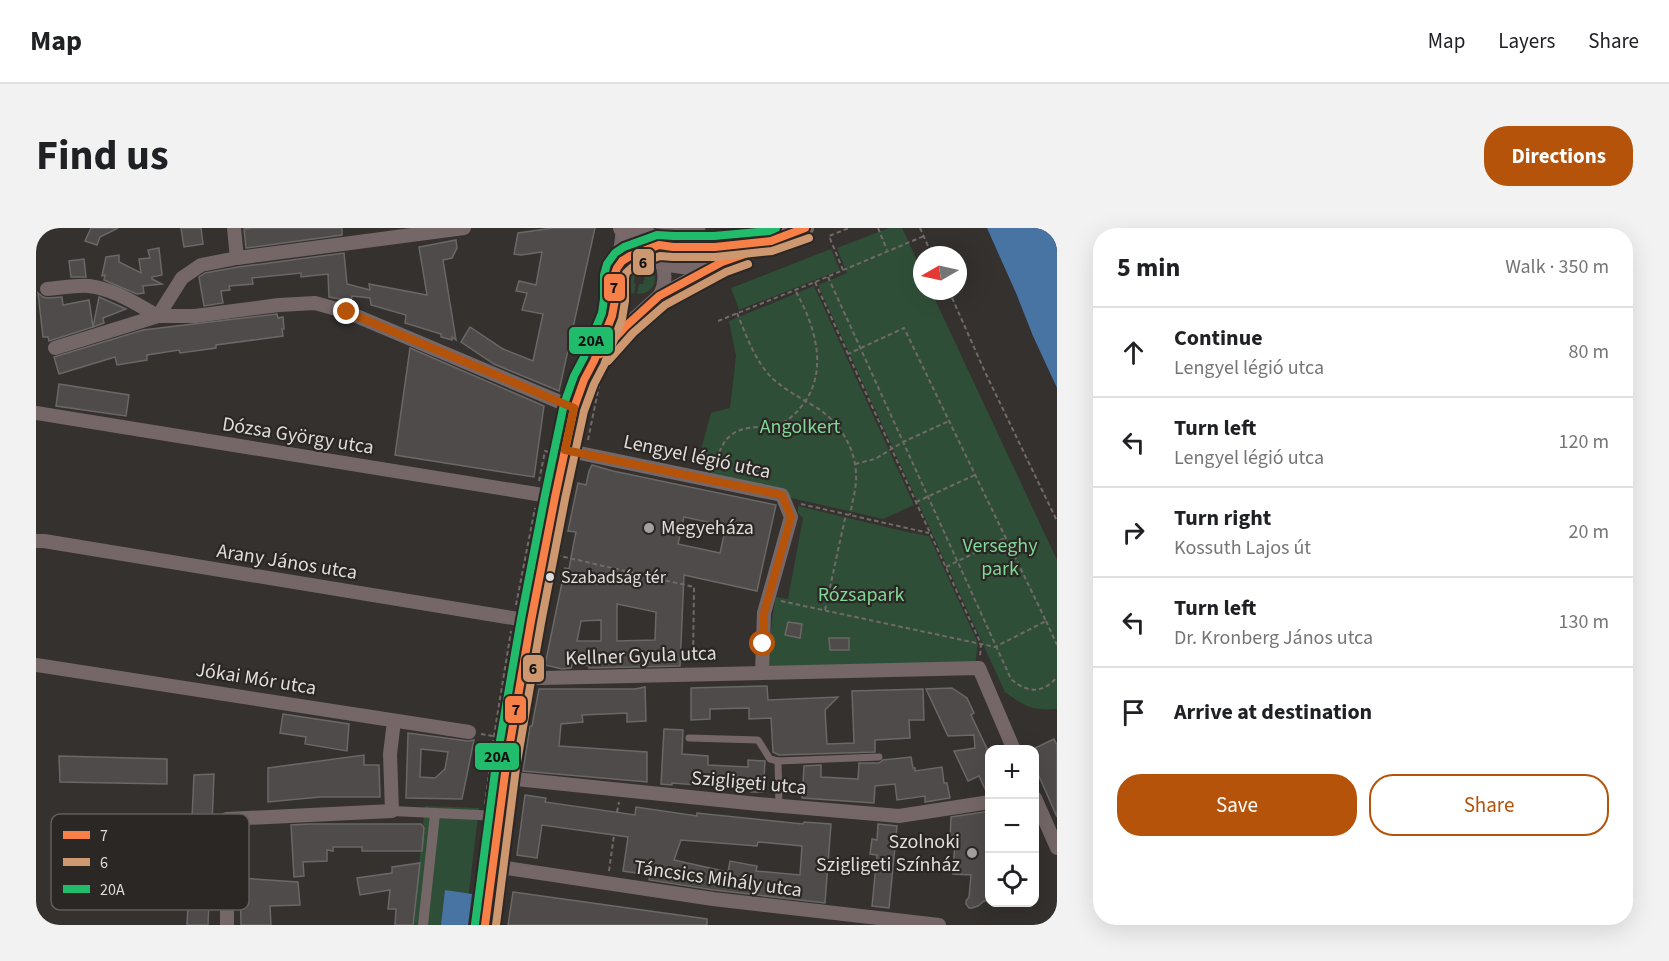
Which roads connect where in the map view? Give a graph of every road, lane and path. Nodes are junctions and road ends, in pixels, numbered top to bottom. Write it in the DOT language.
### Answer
graph roads {
  1 [pos="234,228"];
  2 [pos="464,228"];
  3 [pos="702,228"];
  4 [pos="805,228"];
  5 [pos="849,228"];
  6 [pos="878,228"];
  7 [pos="920,228"];
  8 [pos="623,229"];
  9 [pos="924,236"];
  10 [pos="771,241"];
  11 [pos="651,245"];
  12 [pos="928,246"];
  13 [pos="888,251"];
  14 [pos="237,258"];
  15 [pos="722,262"];
  16 [pos="617,268"];
  17 [pos="843,270"];
  18 [pos="828,277"];
  19 [pos="815,282"];
  20 [pos="47,289"];
  21 [pos="795,290"];
  22 [pos="659,296"];
  23 [pos="953,300"];
  24 [pos="738,313"];
  25 [pos="158,316"];
  26 [pos="718,321"];
  27 [pos="55,348"];
  28 [pos="860,349"];
  29 [pos="848,354"];
  30 [pos="594,361"];
  31 [pos="806,402"];
  32 [pos="574,408"];
  33 [pos="36,413"];
  34 [pos="949,421"];
  35 [pos="903,442"];
  36 [pos="891,449"];
  37 [pos="565,450"];
  38 [pos="855,464"];
  39 [pos="975,475"];
  40 [pos="713,480"];
  41 [pos="555,497"];
  42 [pos="927,497"];
  43 [pos="783,498"];
  44 [pos="916,502"];
  45 [pos="848,514"];
  46 [pos="1057,521"];
  47 [pos="930,533"];
  48 [pos="1005,538"];
  49 [pos="36,541"];
  50 [pos="544,552"];
  51 [pos="957,562"];
  52 [pos="946,568"];
  53 [pos="768,598"];
  54 [pos="825,610"];
  55 [pos="531,621"];
  56 [pos="1046,621"];
  57 [pos="981,644"];
  58 [pos="1057,645"];
  59 [pos="995,647"];
  60 [pos="36,665"];
  61 [pos="979,668"];
  62 [pos="762,672"];
  63 [pos="692,674"];
  64 [pos="521,677"];
  65 [pos="1057,677"];
  66 [pos="394,721"];
  67 [pos="469,732"];
  68 [pos="689,738"];
  69 [pos="1012,745"];
  70 [pos="879,757"];
  71 [pos="778,761"];
  72 [pos="505,778"];
  73 [pos="1035,799"];
  74 [pos="985,803"];
  75 [pos="779,806"];
  76 [pos="392,811"];
  77 [pos="435,814"];
  78 [pos="500,816"];
  79 [pos="249,818"];
  80 [pos="614,835"];
  81 [pos="1057,848"];
  82 [pos="493,866"];
  83 [pos="607,884"];
  84 [pos="423,925"];
  85 [pos="485,925"];
  86 [pos="939,925"];
  1 -- 14 [label="street"];
  2 -- 14 [label="street"];
  3 -- 11 [label="lane"];
  4 -- 10 [label="main road"];
  5 -- 17 [label="path"];
  6 -- 13 [label="path"];
  7 -- 9 [label="path"];
  8 -- 11 [label="main road"];
  8 -- 16 [label="street"];
  9 -- 12 [label="path"];
  9 -- 13 [label="path"];
  10 -- 11 [label="main road"];
  10 -- 15 [label="main road"];
  11 -- 15 [label="main road"];
  11 -- 16 [label="street"];
  11 -- 22 [label="street"];
  13 -- 17 [label="path"];
  14 -- 25 [label="street"];
  15 -- 22 [label="street"];
  16 -- 30 [label="street"];
  17 -- 18 [label="path"];
  18 -- 19 [label="path"];
  18 -- 28 [label="path"];
  19 -- 21 [label="path"];
  19 -- 29 [label="path"];
  20 -- 25 [label="street"];
  21 -- 24 [label="path"];
  21 -- 31 [label="path"];
  22 -- 30 [label="street"];
  23 -- 46 [label="path"];
  24 -- 26 [label="path"];
  24 -- 31 [label="path"];
  25 -- 27 [label="street"];
  25 -- 32 [label="street"];
  28 -- 29 [label="path"];
  28 -- 34 [label="path"];
  28 -- 35 [label="path"];
  29 -- 36 [label="path"];
  30 -- 32 [label="street"];
  31 -- 38 [label="path"];
  31 -- 40 [label="path"];
  32 -- 37 [label="street"];
  33 -- 41 [label="street, Dózsa György utca"];
  34 -- 35 [label="path"];
  34 -- 39 [label="path"];
  35 -- 36 [label="path"];
  35 -- 42 [label="path"];
  36 -- 38 [label="path"];
  36 -- 44 [label="path"];
  37 -- 40 [label="street, Lengyel légió utca"];
  37 -- 41 [label="street"];
  38 -- 45 [label="path"];
  39 -- 42 [label="path"];
  39 -- 48 [label="path"];
  40 -- 43 [label="street, Lengyel légió utca"];
  41 -- 50 [label="street"];
  42 -- 44 [label="path"];
  42 -- 51 [label="path"];
  43 -- 45 [label="path"];
  43 -- 53 [label="street, Lengyel légió utca"];
  44 -- 47 [label="path"];
  45 -- 47 [label="path"];
  45 -- 54 [label="path"];
  47 -- 52 [label="path"];
  48 -- 51 [label="path"];
  48 -- 56 [label="path"];
  49 -- 55 [label="street, Arany János utca"];
  50 -- 55 [label="street"];
  50 -- 63 [label="path"];
  51 -- 52 [label="path"];
  51 -- 59 [label="path"];
  52 -- 57 [label="path"];
  53 -- 54 [label="path"];
  53 -- 62 [label="street, Lengyel légió utca"];
  54 -- 57 [label="path"];
  55 -- 64 [label="street"];
  56 -- 58 [label="path"];
  56 -- 59 [label="path"];
  57 -- 59 [label="path"];
  57 -- 61 [label="path"];
  59 -- 65 [label="path"];
  60 -- 66 [label="street, Jókai Mór utca"];
  61 -- 62 [label="street"];
  61 -- 69 [label="street"];
  62 -- 63 [label="street, Kellner Gyula utca"];
  63 -- 64 [label="street, Kellner Gyula utca"];
  64 -- 72 [label="street"];
  66 -- 67 [label="street, Jókai Mór utca"];
  66 -- 76 [label="street"];
  68 -- 71 [label="lane"];
  70 -- 71 [label="lane"];
  71 -- 75 [label="lane"];
  72 -- 75 [label="street, Szigligeti utca"];
  72 -- 78 [label="street"];
  73 -- 81 [label="street"];
  74 -- 75 [label="street, Szigligeti utca"];
  76 -- 77 [label="street"];
  76 -- 79 [label="street"];
  77 -- 78 [label="street"];
  77 -- 84 [label="street"];
  78 -- 82 [label="street"];
  80 -- 83 [label="path"];
  82 -- 83 [label="street, Táncsics Mihály utca"];
  82 -- 85 [label="street"];
  83 -- 86 [label="street, Táncsics Mihály utca"];
}
